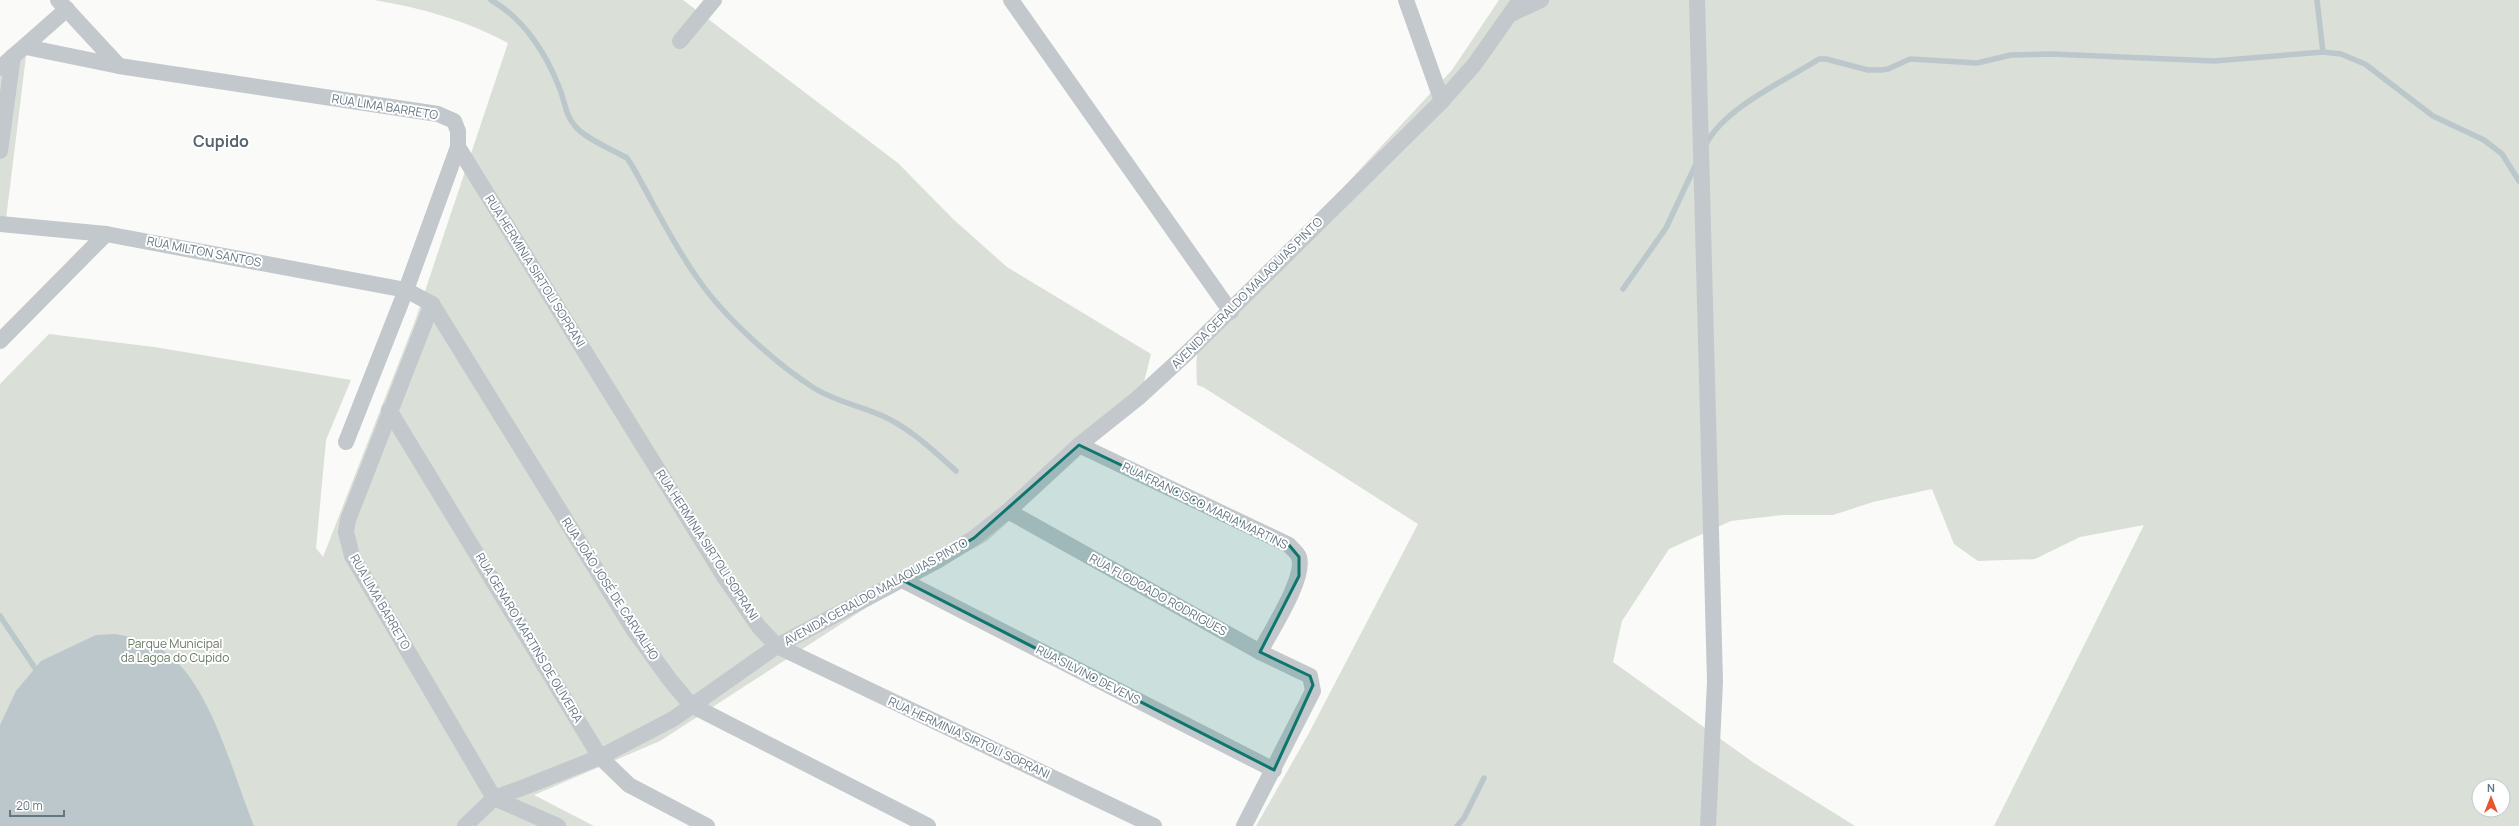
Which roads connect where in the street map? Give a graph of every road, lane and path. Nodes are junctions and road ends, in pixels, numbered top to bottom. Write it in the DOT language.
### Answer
graph roads {
  1 [pos="714,0"];
  2 [pos="1012,0"];
  3 [pos="1406,0"];
  4 [pos="1520,0"];
  5 [pos="1541,0"];
  6 [pos="1697,0"];
  7 [pos="63,5"];
  8 [pos="1512,14"];
  9 [pos="680,41"];
  10 [pos="19,52"];
  11 [pos="120,66"];
  12 [pos="0,68"];
  13 [pos="1442,101"];
  14 [pos="458,147"];
  15 [pos="0,151"];
  16 [pos="0,224"];
  17 [pos="106,234"];
  18 [pos="406,290"];
  19 [pos="432,304"];
  20 [pos="1231,312"];
  21 [pos="0,341"];
  22 [pos="389,410"];
  23 [pos="346,442"];
  24 [pos="1079,444"];
  25 [pos="1008,511"];
  26 [pos="902,580"];
  27 [pos="776,646"];
  28 [pos="1260,652"];
  29 [pos="692,705"];
  30 [pos="600,757"];
  31 [pos="1274,770"];
  32 [pos="494,798"];
  33 [pos="465,826"];
  34 [pos="558,826"];
  35 [pos="708,826"];
  36 [pos="928,826"];
  37 [pos="1154,826"];
  38 [pos="1244,826"];
  39 [pos="1708,826"];
  1 -- 9 [label="street"];
  2 -- 20 [label="street"];
  3 -- 13 [label="street"];
  4 -- 8 [label="street, AVENIDA GERALDO MALAQUIAS PINTO"];
  5 -- 8 [label="street"];
  6 -- 39 [label="street"];
  7 -- 10 [label="street"];
  7 -- 11 [label="street"];
  8 -- 13 [label="street, AVENIDA GERALDO MALAQUIAS PINTO"];
  10 -- 11 [label="street, RUA LIMA BARRETO"];
  10 -- 12 [label="street"];
  10 -- 15 [label="street"];
  11 -- 14 [label="street, RUA LIMA BARRETO"];
  13 -- 20 [label="street, AVENIDA GERALDO MALAQUIAS PINTO"];
  14 -- 18 [label="street, RUA LIMA BARRETO"];
  14 -- 27 [label="street, RUA HERMINIA SIRTOLI SOPRANI"];
  16 -- 17 [label="street, RUA MILTON SANTOS"];
  17 -- 18 [label="street, RUA MILTON SANTOS"];
  17 -- 21 [label="street"];
  18 -- 19 [label="street, RUA MILTON SANTOS"];
  18 -- 23 [label="street, RUA LIMA BARRETO"];
  19 -- 22 [label="street, RUA LIMA BARRETO"];
  19 -- 29 [label="street, RUA JOÃO JOSÉ DE CARVALHO"];
  20 -- 24 [label="street, AVENIDA GERALDO MALAQUIAS PINTO"];
  22 -- 30 [label="street, RUA GENARO MARTINS DE OLIVEIRA"];
  22 -- 32 [label="street, RUA LIMA BARRETO"];
  24 -- 25 [label="street, AVENIDA GERALDO MALAQUIAS PINTO"];
  24 -- 28 [label="street, RUA FRANCISCO MARIA MARTINS"];
  25 -- 26 [label="street, AVENIDA GERALDO MALAQUIAS PINTO"];
  25 -- 28 [label="street, RUA FLODOADO RODRIGUES"];
  26 -- 27 [label="street, AVENIDA GERALDO MALAQUIAS PINTO"];
  26 -- 31 [label="street, RUA SILVINO DEVENS"];
  27 -- 29 [label="street, AVENIDA GERALDO MALAQUIAS PINTO"];
  27 -- 37 [label="street, RUA HERMINIA SIRTOLI SOPRANI"];
  28 -- 31 [label="street, RUA FLODOADO RODRIGUES"];
  29 -- 30 [label="street, AVENIDA GERALDO MALAQUIAS PINTO"];
  29 -- 36 [label="street, RUA JOÃO JOSÉ DE CARVALHO"];
  30 -- 32 [label="street, AVENIDA GERALDO MALAQUIAS PINTO"];
  30 -- 35 [label="street, RUA GENARO MARTINS DE OLIVEIRA"];
  31 -- 38 [label="street"];
  32 -- 33 [label="street, AVENIDA GERALDO MALAQUIAS PINTO"];
  32 -- 34 [label="street"];
}
